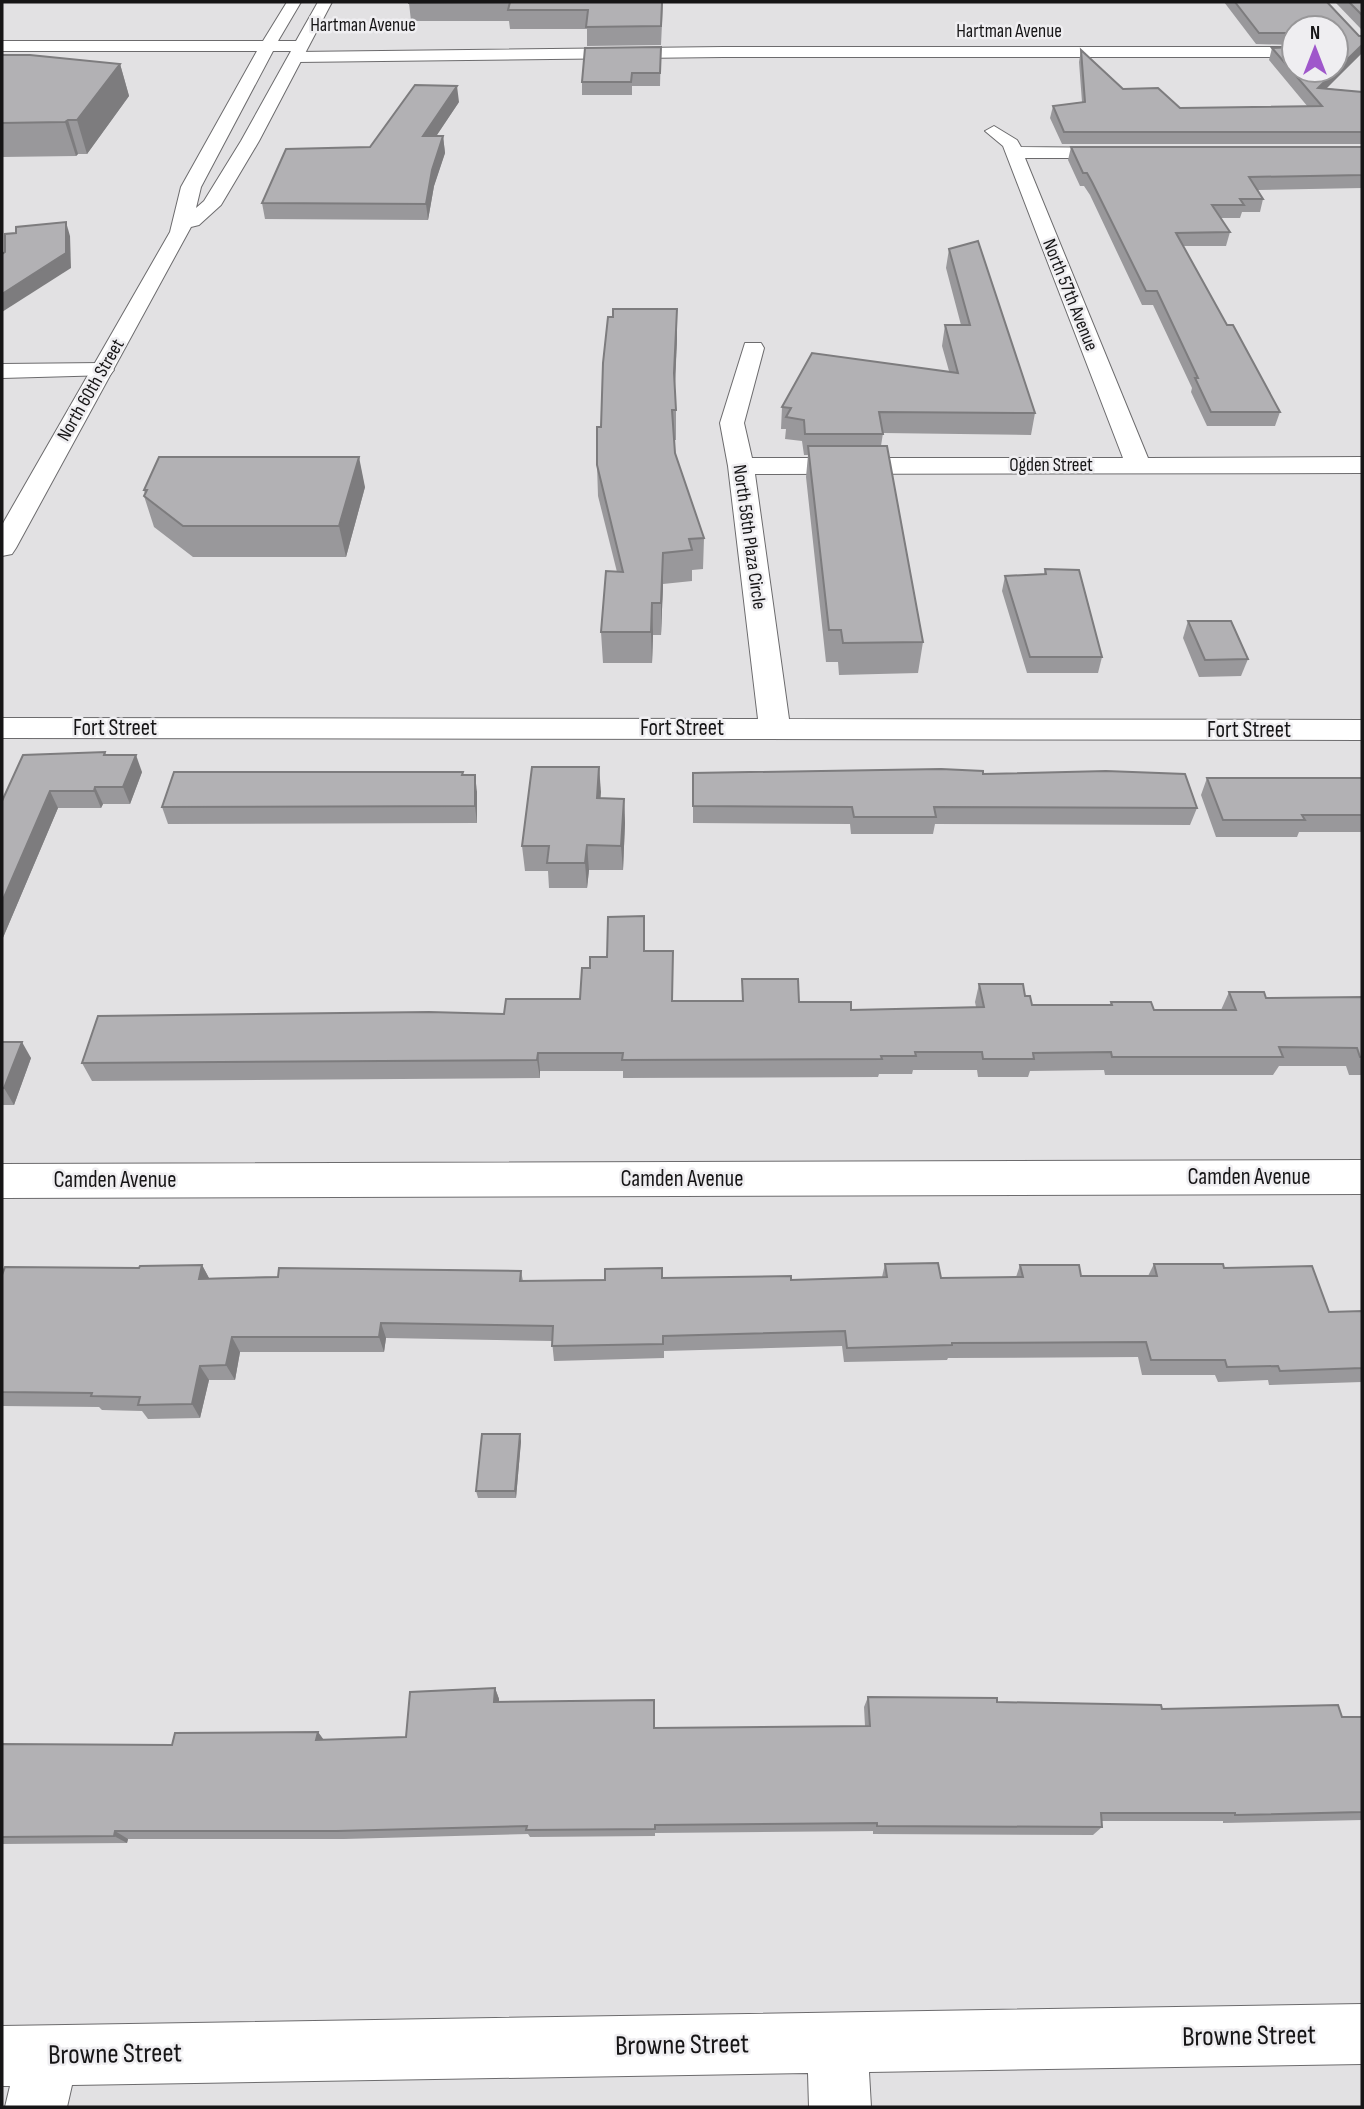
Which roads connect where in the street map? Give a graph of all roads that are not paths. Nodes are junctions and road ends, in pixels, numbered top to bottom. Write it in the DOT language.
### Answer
graph roads {
  1 [pos="295,2"];
  2 [pos="325,2"];
  3 [pos="2,46"];
  4 [pos="264,52"];
  5 [pos="300,52"];
  6 [pos="1280,52"];
  7 [pos="2,57"];
  8 [pos="994,131"];
  9 [pos="1014,152"];
  10 [pos="1144,153"];
  11 [pos="180,232"];
  12 [pos="753,348"];
  13 [pos="102,370"];
  14 [pos="2,371"];
  15 [pos="1138,465"];
  16 [pos="1362,465"];
  17 [pos="741,466"];
  18 [pos="2,548"];
  19 [pos="2,728"];
  20 [pos="775,729"];
  21 [pos="1362,730"];
  22 [pos="1362,1177"];
  23 [pos="2,1181"];
  24 [pos="1362,2035"];
  25 [pos="837,2043"];
  26 [pos="28,2073"];
  27 [pos="841,2107"];
  1 -- 4 [label="street, North 60th Street"];
  2 -- 5 [label="street, North 60th Street"];
  3 -- 4 [label="street, Hartman Avenue"];
  4 -- 5 [label="street, Hartman Avenue"];
  4 -- 7 [label="street, Hartman Avenue"];
  4 -- 11 [label="street, North 60th Street"];
  5 -- 6 [label="street, Hartman Avenue"];
  5 -- 11 [label="street, North 60th Street"];
  8 -- 9 [label="street, North 57th Avenue"];
  9 -- 10 [label="street"];
  9 -- 15 [label="street, North 57th Avenue"];
  11 -- 13 [label="street, North 60th Street"];
  12 -- 17 [label="street, North 58th Plaza Circle"];
  13 -- 14 [label="street"];
  13 -- 18 [label="street, North 60th Street"];
  15 -- 16 [label="street, Ogden Street"];
  15 -- 17 [label="street, Ogden Street"];
  17 -- 20 [label="street, North 58th Plaza Circle"];
  19 -- 20 [label="street, Fort Street"];
  20 -- 21 [label="street, Fort Street"];
  22 -- 23 [label="street, Camden Avenue"];
  24 -- 25 [label="street, Browne Street"];
  25 -- 26 [label="street, Browne Street"];
  25 -- 27 [label="street"];
}
